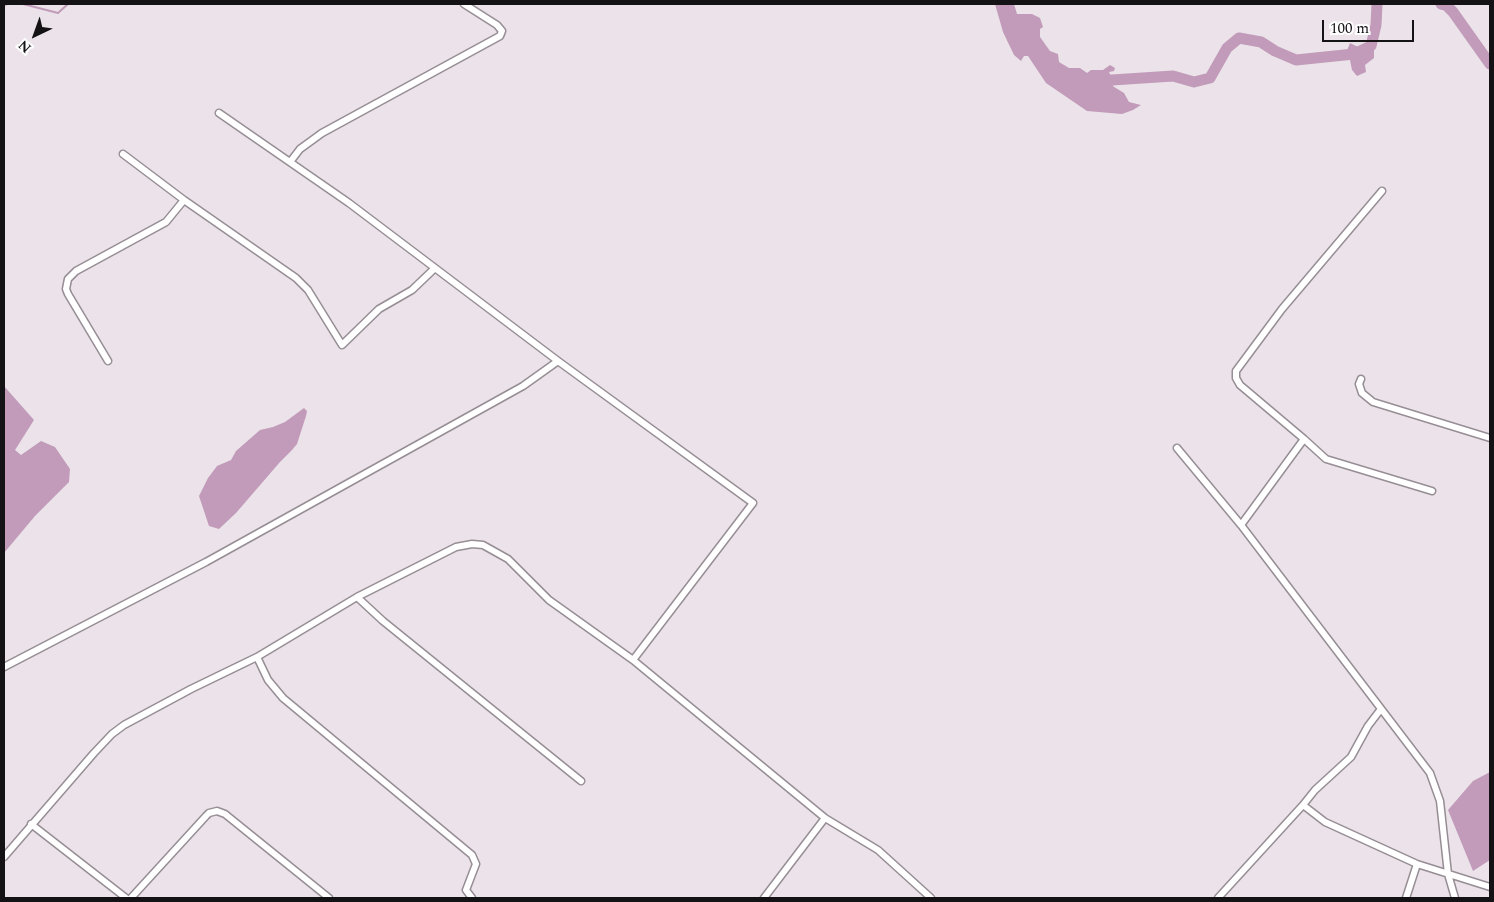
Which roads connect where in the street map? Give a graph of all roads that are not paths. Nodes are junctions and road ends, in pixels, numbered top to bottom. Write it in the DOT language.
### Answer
graph roads {
  1 [pos="464,4"];
  2 [pos="219,113"];
  3 [pos="123,154"];
  4 [pos="290,162"];
  5 [pos="1382,191"];
  6 [pos="184,200"];
  7 [pos="435,268"];
  8 [pos="108,361"];
  9 [pos="558,361"];
  10 [pos="1361,379"];
  11 [pos="1490,438"];
  12 [pos="1304,439"];
  13 [pos="1177,448"];
  14 [pos="1432,491"];
  15 [pos="1241,525"];
  16 [pos="357,597"];
  17 [pos="257,657"];
  18 [pos="632,660"];
  19 [pos="4,667"];
  20 [pos="1381,709"];
  21 [pos="581,781"];
  22 [pos="1303,805"];
  23 [pos="825,818"];
  24 [pos="32,824"];
  25 [pos="4,857"];
  26 [pos="1417,864"];
  27 [pos="1448,874"];
  28 [pos="1490,887"];
  29 [pos="126,898"];
  30 [pos="131,898"];
  31 [pos="329,898"];
  32 [pos="472,898"];
  33 [pos="764,898"];
  34 [pos="931,898"];
  35 [pos="1218,898"];
  36 [pos="1406,898"];
  37 [pos="1455,898"];
  1 -- 4 [label="street"];
  2 -- 4 [label="street"];
  3 -- 6 [label="street"];
  4 -- 7 [label="street"];
  5 -- 12 [label="street"];
  6 -- 7 [label="street"];
  6 -- 8 [label="street"];
  7 -- 9 [label="street"];
  9 -- 18 [label="street"];
  9 -- 19 [label="street"];
  10 -- 11 [label="street"];
  12 -- 14 [label="street"];
  12 -- 15 [label="street"];
  13 -- 15 [label="street"];
  15 -- 20 [label="street"];
  16 -- 17 [label="street"];
  16 -- 18 [label="street"];
  16 -- 21 [label="street"];
  17 -- 24 [label="street"];
  17 -- 32 [label="street"];
  18 -- 23 [label="street"];
  20 -- 22 [label="street"];
  20 -- 27 [label="street"];
  22 -- 26 [label="street"];
  22 -- 35 [label="street"];
  23 -- 33 [label="street"];
  23 -- 34 [label="street"];
  24 -- 25 [label="street"];
  24 -- 29 [label="street"];
  26 -- 27 [label="street"];
  26 -- 36 [label="street"];
  27 -- 28 [label="street"];
  27 -- 37 [label="street"];
  30 -- 31 [label="street"];
}
